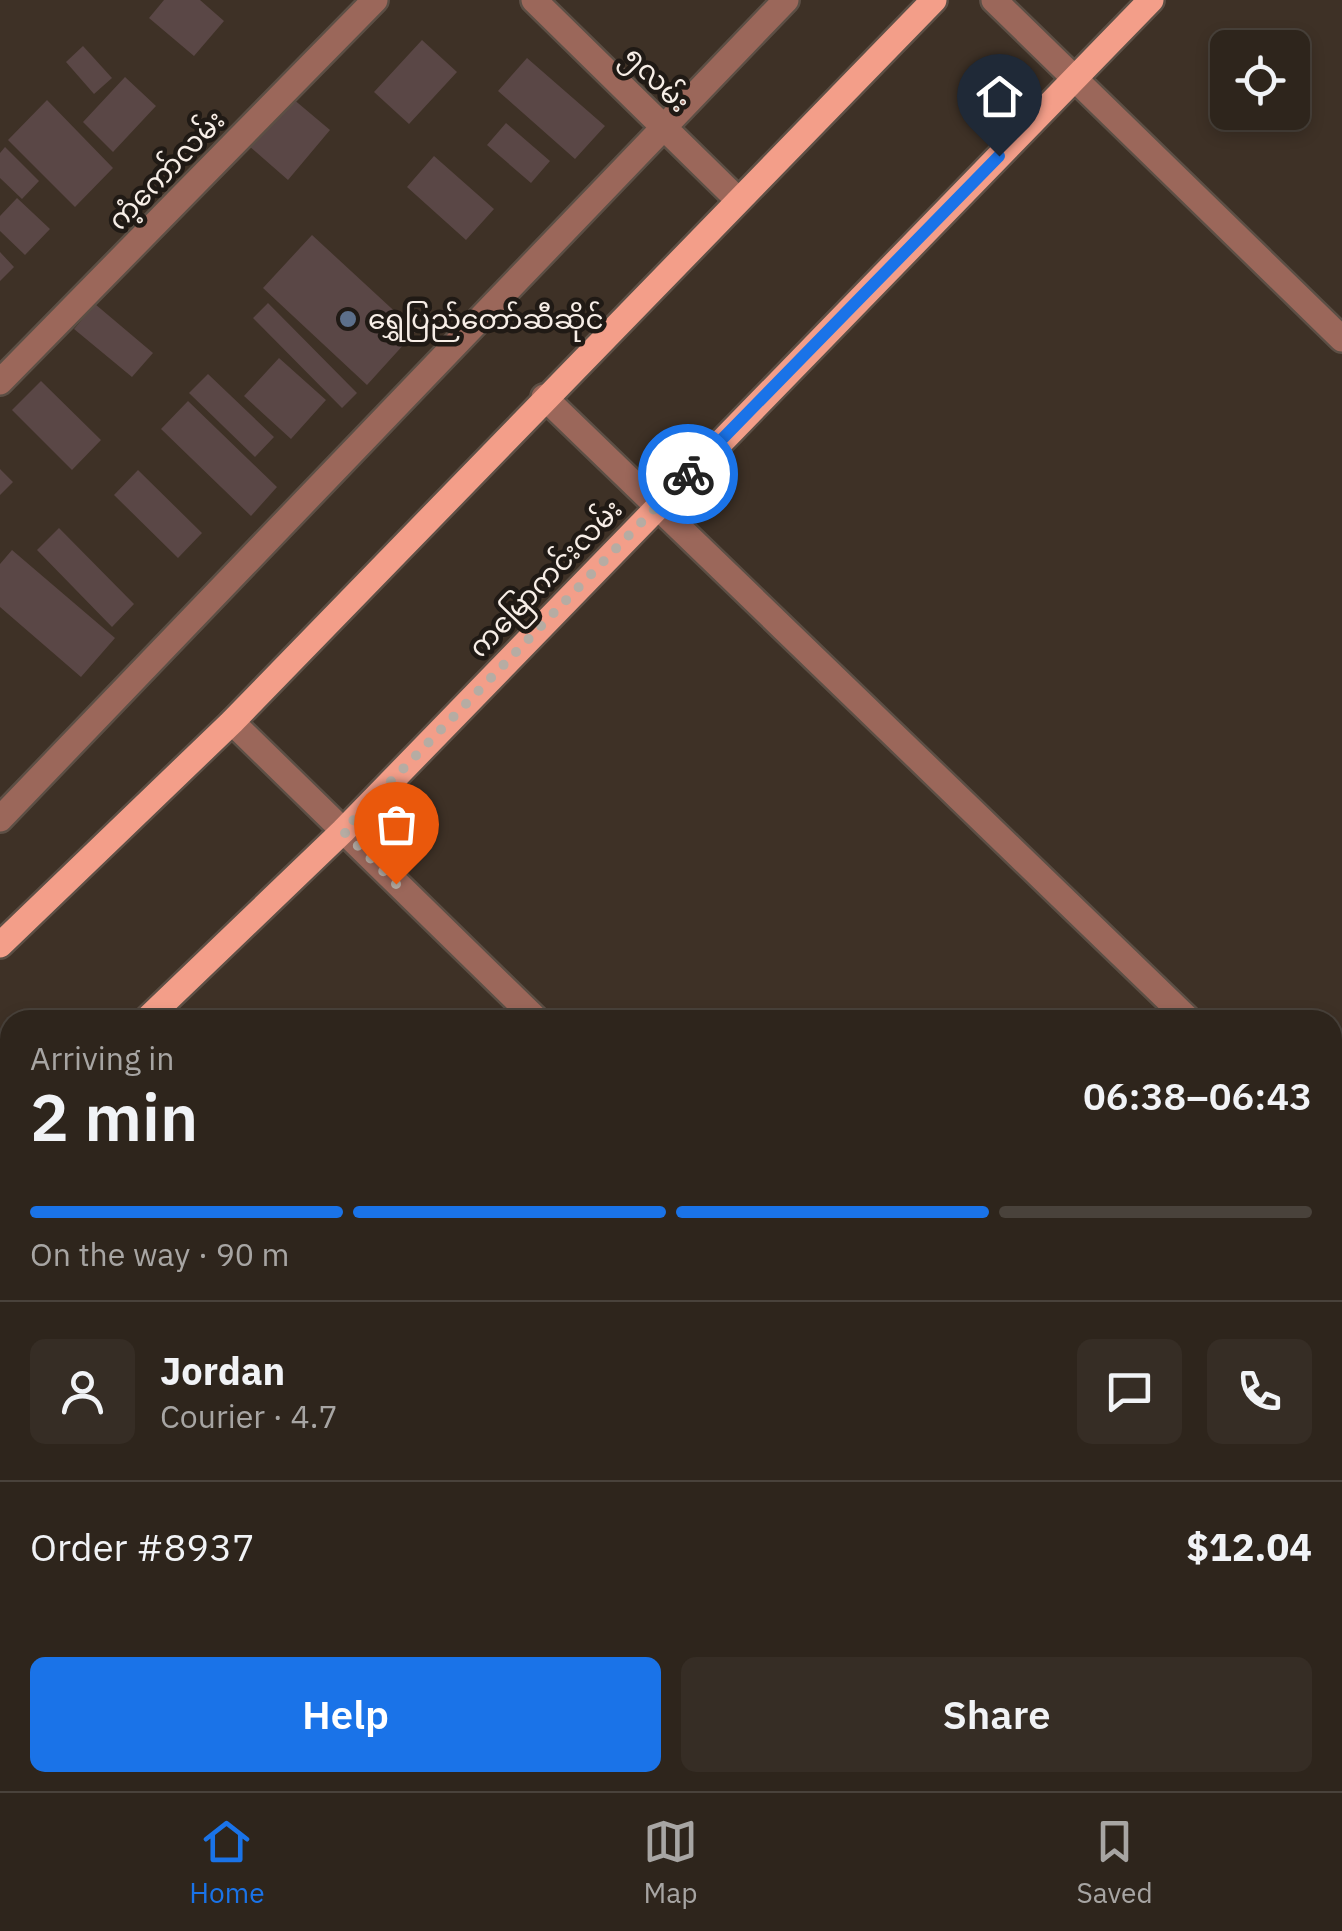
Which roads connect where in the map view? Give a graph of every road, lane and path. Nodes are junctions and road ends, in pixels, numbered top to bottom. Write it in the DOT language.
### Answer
graph roads {
  1 [pos="375,0"];
  2 [pos="534,0"];
  3 [pos="786,0"];
  4 [pos="934,0"];
  5 [pos="994,0"];
  6 [pos="1151,0"];
  7 [pos="1074,78"];
  8 [pos="664,128"];
  9 [pos="738,200"];
  10 [pos="1342,339"];
  11 [pos="0,382"];
  12 [pos="544,397"];
  13 [pos="657,505"];
  14 [pos="232,722"];
  15 [pos="0,819"];
  16 [pos="343,831"];
  17 [pos="0,945"];
  18 [pos="156,1010"];
  19 [pos="527,1010"];
  20 [pos="1178,1010"];
  1 -- 11 [label="street, ကံ့ကော်လမ်း"];
  2 -- 8 [label="street, ၅လမ်း"];
  3 -- 8 [label="street"];
  4 -- 9 [label="main road"];
  5 -- 7 [label="street"];
  6 -- 7 [label="main road, ကမြောကင်းလမ်း"];
  7 -- 10 [label="street"];
  7 -- 13 [label="main road, ကမြောကင်းလမ်း"];
  8 -- 9 [label="street, ၅လမ်း"];
  8 -- 15 [label="street"];
  9 -- 12 [label="main road"];
  12 -- 13 [label="street"];
  12 -- 14 [label="main road"];
  13 -- 16 [label="main road, ကမြောကင်းလမ်း"];
  13 -- 20 [label="street"];
  14 -- 16 [label="street"];
  14 -- 17 [label="main road"];
  16 -- 18 [label="main road, ကမြောကင်းလမ်း"];
  16 -- 19 [label="street"];
}
